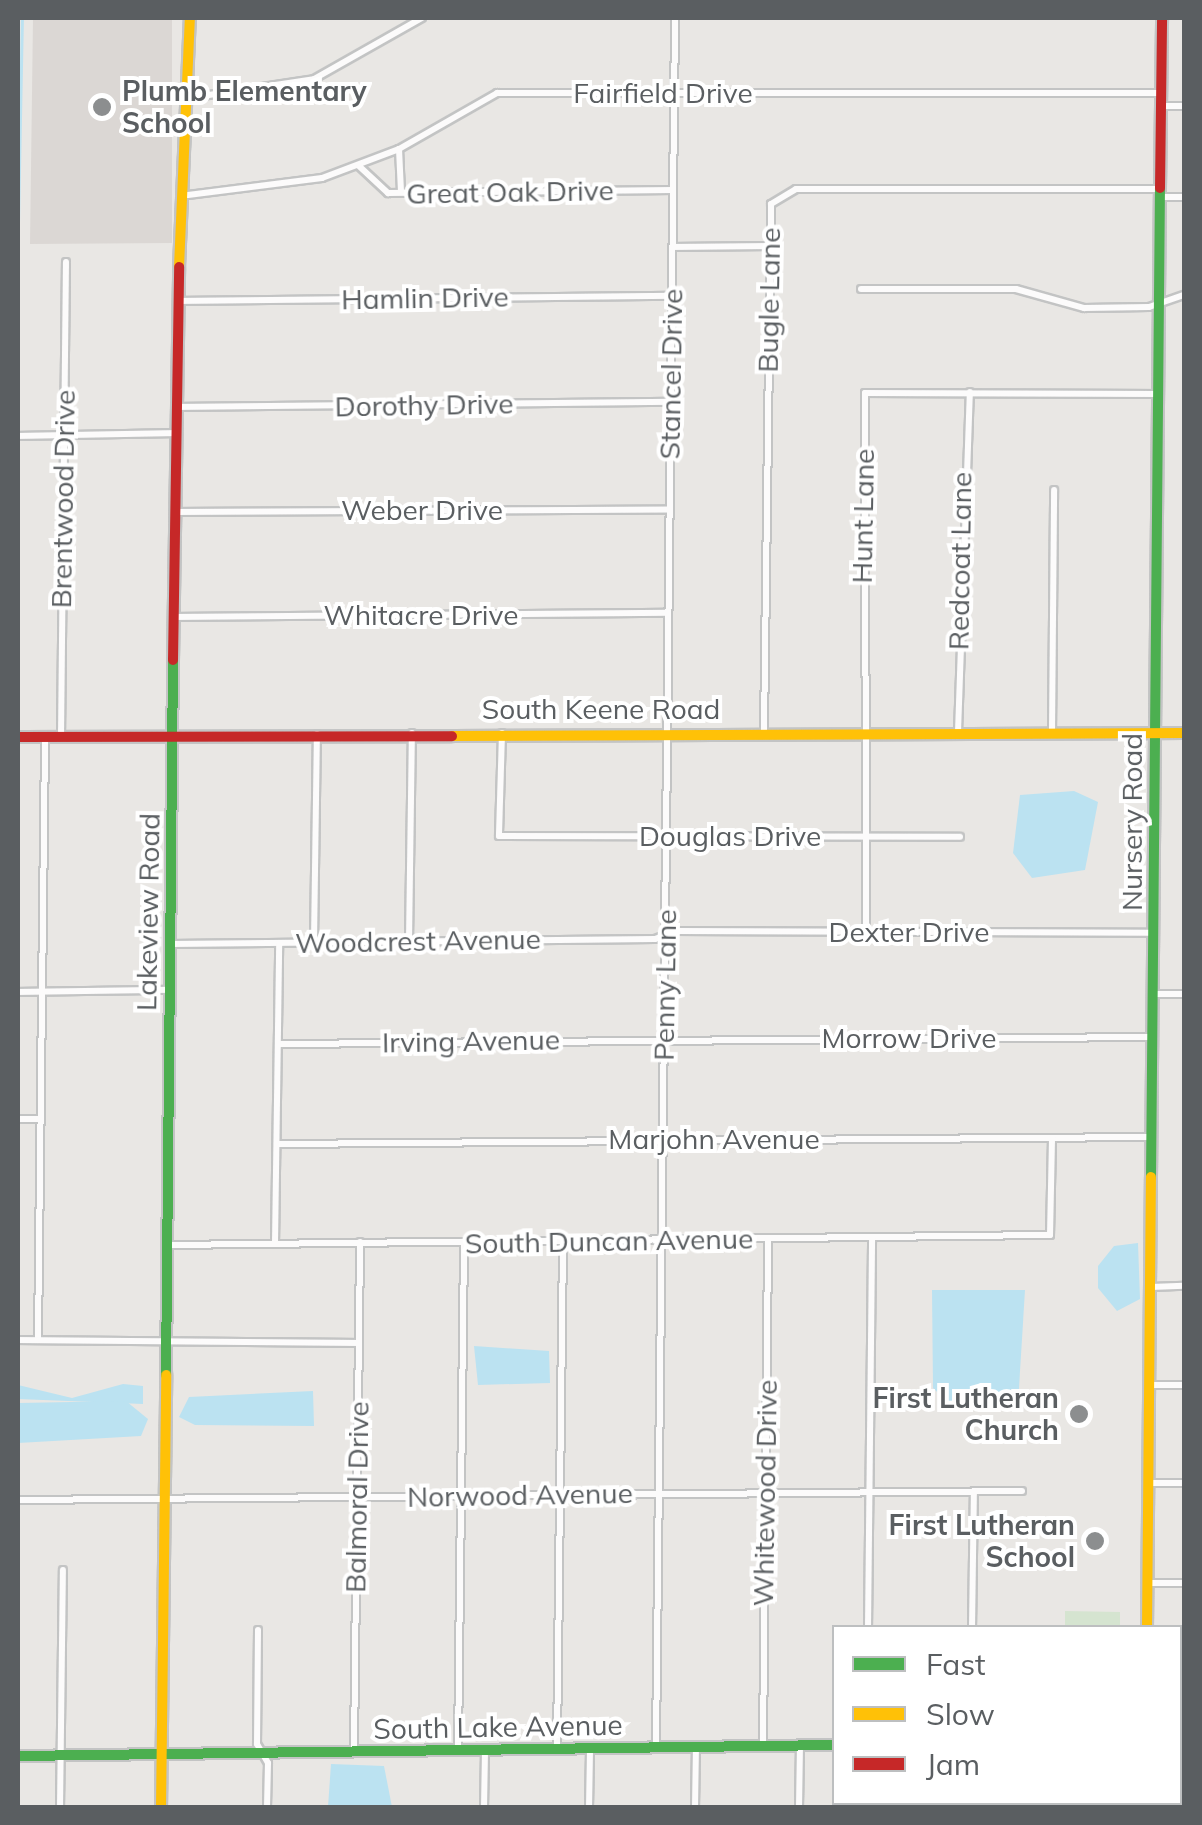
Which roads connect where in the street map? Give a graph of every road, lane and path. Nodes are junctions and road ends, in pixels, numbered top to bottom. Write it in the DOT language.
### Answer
graph roads {
  1 [pos="190,18"];
  2 [pos="422,18"];
  3 [pos="675,18"];
  4 [pos="1162,18"];
  5 [pos="1162,92"];
  6 [pos="674,93"];
  7 [pos="189,98"];
  8 [pos="1162,106"];
  9 [pos="1184,106"];
  10 [pos="399,149"];
  11 [pos="359,166"];
  12 [pos="673,190"];
  13 [pos="401,192"];
  14 [pos="1161,193"];
  15 [pos="188,195"];
  16 [pos="1184,197"];
  17 [pos="672,246"];
  18 [pos="769,246"];
  19 [pos="66,262"];
  20 [pos="861,289"];
  21 [pos="672,296"];
  22 [pos="1184,296"];
  23 [pos="177,301"];
  24 [pos="1159,304"];
  25 [pos="970,392"];
  26 [pos="1158,394"];
  27 [pos="672,402"];
  28 [pos="176,407"];
  29 [pos="176,433"];
  30 [pos="64,435"];
  31 [pos="18,436"];
  32 [pos="1054,490"];
  33 [pos="670,508"];
  34 [pos="174,512"];
  35 [pos="668,613"];
  36 [pos="174,617"];
  37 [pos="502,732"];
  38 [pos="668,732"];
  39 [pos="764,732"];
  40 [pos="865,732"];
  41 [pos="958,732"];
  42 [pos="1052,732"];
  43 [pos="1155,732"];
  44 [pos="1184,732"];
  45 [pos="412,733"];
  46 [pos="317,734"];
  47 [pos="173,736"];
  48 [pos="18,737"];
  49 [pos="45,737"];
  50 [pos="60,737"];
  51 [pos="666,836"];
  52 [pos="866,836"];
  53 [pos="960,836"];
  54 [pos="866,932"];
  55 [pos="1154,933"];
  56 [pos="666,936"];
  57 [pos="409,941"];
  58 [pos="279,942"];
  59 [pos="314,942"];
  60 [pos="171,944"];
  61 [pos="170,990"];
  62 [pos="18,992"];
  63 [pos="42,992"];
  64 [pos="1154,994"];
  65 [pos="1184,994"];
  66 [pos="1153,1037"];
  67 [pos="664,1039"];
  68 [pos="278,1044"];
  69 [pos="18,1119"];
  70 [pos="40,1119"];
  71 [pos="1152,1137"];
  72 [pos="1052,1138"];
  73 [pos="663,1139"];
  74 [pos="276,1144"];
  75 [pos="662,1239"];
  76 [pos="768,1239"];
  77 [pos="872,1239"];
  78 [pos="563,1241"];
  79 [pos="360,1242"];
  80 [pos="464,1242"];
  81 [pos="275,1244"];
  82 [pos="168,1245"];
  83 [pos="1184,1286"];
  84 [pos="1151,1287"];
  85 [pos="18,1340"];
  86 [pos="38,1340"];
  87 [pos="166,1342"];
  88 [pos="358,1343"];
  89 [pos="1150,1385"];
  90 [pos="1184,1385"];
  91 [pos="1184,1483"];
  92 [pos="1148,1484"];
  93 [pos="974,1491"];
  94 [pos="1022,1491"];
  95 [pos="869,1492"];
  96 [pos="765,1493"];
  97 [pos="658,1494"];
  98 [pos="560,1495"];
  99 [pos="461,1496"];
  100 [pos="357,1497"];
  101 [pos="18,1500"];
  102 [pos="164,1500"];
  103 [pos="63,1570"];
  104 [pos="1184,1582"];
  105 [pos="1148,1583"];
  106 [pos="868,1625"];
  107 [pos="972,1625"];
  108 [pos="1147,1625"];
  109 [pos="258,1630"];
  110 [pos="763,1746"];
  111 [pos="800,1746"];
  112 [pos="832,1746"];
  113 [pos="656,1747"];
  114 [pos="696,1747"];
  115 [pos="557,1748"];
  116 [pos="590,1748"];
  117 [pos="458,1750"];
  118 [pos="485,1750"];
  119 [pos="354,1751"];
  120 [pos="262,1752"];
  121 [pos="162,1754"];
  122 [pos="18,1756"];
  123 [pos="61,1756"];
  124 [pos="60,1808"];
  125 [pos="161,1808"];
  126 [pos="267,1808"];
  127 [pos="484,1808"];
  128 [pos="590,1808"];
  129 [pos="695,1808"];
  130 [pos="799,1808"];
  1 -- 7 [label="street, Lakeview Road"];
  2 -- 7 [label="street"];
  3 -- 6 [label="street, Stancel Drive"];
  4 -- 5 [label="street, Nursery Road"];
  5 -- 6 [label="street, Fairfield Drive"];
  5 -- 8 [label="street, Nursery Road"];
  6 -- 10 [label="street, Fairfield Drive"];
  6 -- 12 [label="street, Stancel Drive"];
  7 -- 15 [label="street, Lakeview Road"];
  8 -- 9 [label="street"];
  8 -- 14 [label="street, Nursery Road"];
  10 -- 11 [label="street, Fairfield Drive"];
  10 -- 13 [label="street"];
  11 -- 13 [label="street, Great Oak Drive"];
  11 -- 15 [label="street, Fairfield Drive"];
  12 -- 13 [label="street, Great Oak Drive"];
  12 -- 17 [label="street, Stancel Drive"];
  14 -- 16 [label="street"];
  14 -- 18 [label="street, Bugle Lane"];
  14 -- 24 [label="street, Nursery Road"];
  15 -- 23 [label="street, Lakeview Road"];
  17 -- 18 [label="street"];
  17 -- 21 [label="street, Stancel Drive"];
  18 -- 39 [label="street, Bugle Lane"];
  19 -- 30 [label="street, Brentwood Drive"];
  20 -- 24 [label="street"];
  21 -- 23 [label="street, Hamlin Drive"];
  21 -- 27 [label="street, Stancel Drive"];
  22 -- 24 [label="street"];
  23 -- 28 [label="street, Lakeview Road"];
  24 -- 26 [label="street, Nursery Road"];
  25 -- 26 [label="street, Hunt Lane"];
  25 -- 40 [label="street, Hunt Lane"];
  25 -- 41 [label="street, Redcoat Lane"];
  26 -- 43 [label="street, Nursery Road"];
  27 -- 28 [label="street, Dorothy Drive"];
  27 -- 33 [label="street, Stancel Drive"];
  28 -- 29 [label="street, Lakeview Road"];
  29 -- 30 [label="street"];
  29 -- 34 [label="street, Lakeview Road"];
  30 -- 31 [label="street"];
  30 -- 50 [label="street, Brentwood Drive"];
  32 -- 42 [label="street"];
  33 -- 34 [label="street, Weber Drive"];
  33 -- 35 [label="street, Stancel Drive"];
  34 -- 36 [label="street, Lakeview Road"];
  35 -- 36 [label="street, Whitacre Drive"];
  35 -- 38 [label="street, Stancel Drive"];
  36 -- 47 [label="street, Lakeview Road"];
  37 -- 38 [label="street, South Keene Road"];
  37 -- 45 [label="street, South Keene Road"];
  37 -- 51 [label="street, Douglas Drive"];
  38 -- 39 [label="street, South Keene Road"];
  38 -- 51 [label="street, Penny Lane"];
  39 -- 40 [label="street, South Keene Road"];
  40 -- 41 [label="street, South Keene Road"];
  40 -- 52 [label="street, Hunt Lane"];
  41 -- 42 [label="street, South Keene Road"];
  42 -- 43 [label="street, South Keene Road"];
  43 -- 44 [label="street, South Keene Road"];
  43 -- 55 [label="street, Nursery Road"];
  45 -- 46 [label="street, South Keene Road"];
  45 -- 57 [label="street"];
  46 -- 47 [label="street, South Keene Road"];
  46 -- 59 [label="street"];
  47 -- 50 [label="street, South Keene Road"];
  47 -- 60 [label="street, Lakeview Road"];
  48 -- 49 [label="street, South Keene Road"];
  49 -- 50 [label="street, South Keene Road"];
  49 -- 63 [label="street"];
  51 -- 52 [label="street, Douglas Drive"];
  51 -- 56 [label="street, Penny Lane"];
  52 -- 53 [label="street, Douglas Drive"];
  52 -- 54 [label="street, Hunt Lane"];
  54 -- 55 [label="street, Dexter Drive"];
  54 -- 56 [label="street, Dexter Drive"];
  55 -- 64 [label="street, Nursery Road"];
  56 -- 57 [label="street, Woodcrest Avenue"];
  56 -- 67 [label="street, Penny Lane"];
  57 -- 59 [label="street, Woodcrest Avenue"];
  58 -- 59 [label="street, Woodcrest Avenue"];
  58 -- 60 [label="street, Woodcrest Avenue"];
  58 -- 68 [label="street"];
  60 -- 61 [label="street, Lakeview Road"];
  61 -- 63 [label="street"];
  61 -- 82 [label="street, Lakeview Road"];
  62 -- 63 [label="street"];
  63 -- 70 [label="street"];
  64 -- 65 [label="street"];
  64 -- 66 [label="street, Nursery Road"];
  66 -- 67 [label="street, Morrow Drive"];
  66 -- 71 [label="street, Nursery Road"];
  67 -- 68 [label="street, Irving Avenue"];
  67 -- 73 [label="street, Penny Lane"];
  68 -- 74 [label="street"];
  69 -- 70 [label="street"];
  70 -- 86 [label="street"];
  71 -- 72 [label="street, Marjohn Avenue"];
  71 -- 84 [label="street, Nursery Road"];
  72 -- 73 [label="street, Marjohn Avenue"];
  72 -- 77 [label="street, South Duncan Avenue"];
  73 -- 74 [label="street, Marjohn Avenue"];
  73 -- 75 [label="street, Penny Lane"];
  74 -- 81 [label="street"];
  75 -- 76 [label="street, South Duncan Avenue"];
  75 -- 78 [label="street, South Duncan Avenue"];
  75 -- 97 [label="street, Penny Lane"];
  76 -- 77 [label="street, South Duncan Avenue"];
  76 -- 96 [label="street, Whitewood Drive"];
  77 -- 95 [label="street"];
  78 -- 80 [label="street, South Duncan Avenue"];
  78 -- 98 [label="street"];
  79 -- 80 [label="street, South Duncan Avenue"];
  79 -- 81 [label="street, South Duncan Avenue"];
  79 -- 88 [label="street, Balmoral Drive"];
  80 -- 99 [label="street"];
  81 -- 82 [label="street, South Duncan Avenue"];
  82 -- 87 [label="street, Lakeview Road"];
  83 -- 84 [label="street"];
  84 -- 89 [label="street, Nursery Road"];
  85 -- 86 [label="street"];
  86 -- 87 [label="street"];
  87 -- 88 [label="street"];
  87 -- 102 [label="street, Lakeview Road"];
  88 -- 100 [label="street, Balmoral Drive"];
  89 -- 90 [label="street"];
  89 -- 92 [label="street, Nursery Road"];
  91 -- 92 [label="street"];
  92 -- 105 [label="street, Nursery Road"];
  93 -- 94 [label="street, Norwood Avenue"];
  93 -- 95 [label="street, Norwood Avenue"];
  93 -- 107 [label="street"];
  95 -- 96 [label="street, Norwood Avenue"];
  95 -- 106 [label="street"];
  96 -- 97 [label="street, Norwood Avenue"];
  96 -- 110 [label="street, Whitewood Drive"];
  97 -- 98 [label="street, Norwood Avenue"];
  97 -- 113 [label="street, Penny Lane"];
  98 -- 99 [label="street, Norwood Avenue"];
  98 -- 115 [label="street"];
  99 -- 100 [label="street, Norwood Avenue"];
  99 -- 117 [label="street"];
  100 -- 102 [label="street, Norwood Avenue"];
  100 -- 119 [label="street, Balmoral Drive"];
  101 -- 102 [label="street, Norwood Avenue"];
  102 -- 121 [label="street, Lakeview Road"];
  103 -- 123 [label="street"];
  104 -- 105 [label="street"];
  105 -- 108 [label="street, Nursery Road"];
  109 -- 120 [label="street"];
  110 -- 111 [label="street, South Lake Avenue"];
  110 -- 114 [label="street, South Lake Avenue"];
  111 -- 112 [label="street, South Lake Avenue"];
  111 -- 130 [label="street"];
  113 -- 114 [label="street, South Lake Avenue"];
  113 -- 116 [label="street, South Lake Avenue"];
  114 -- 129 [label="street"];
  115 -- 116 [label="street, South Lake Avenue"];
  115 -- 118 [label="street, South Lake Avenue"];
  116 -- 128 [label="street"];
  117 -- 118 [label="street, South Lake Avenue"];
  117 -- 119 [label="street, South Lake Avenue"];
  118 -- 127 [label="street"];
  119 -- 120 [label="street, South Lake Avenue"];
  120 -- 121 [label="street, South Lake Avenue"];
  120 -- 126 [label="street"];
  121 -- 123 [label="street, South Lake Avenue"];
  121 -- 125 [label="street, Lakeview Road"];
  122 -- 123 [label="street, South Lake Avenue"];
  123 -- 124 [label="street"];
}
